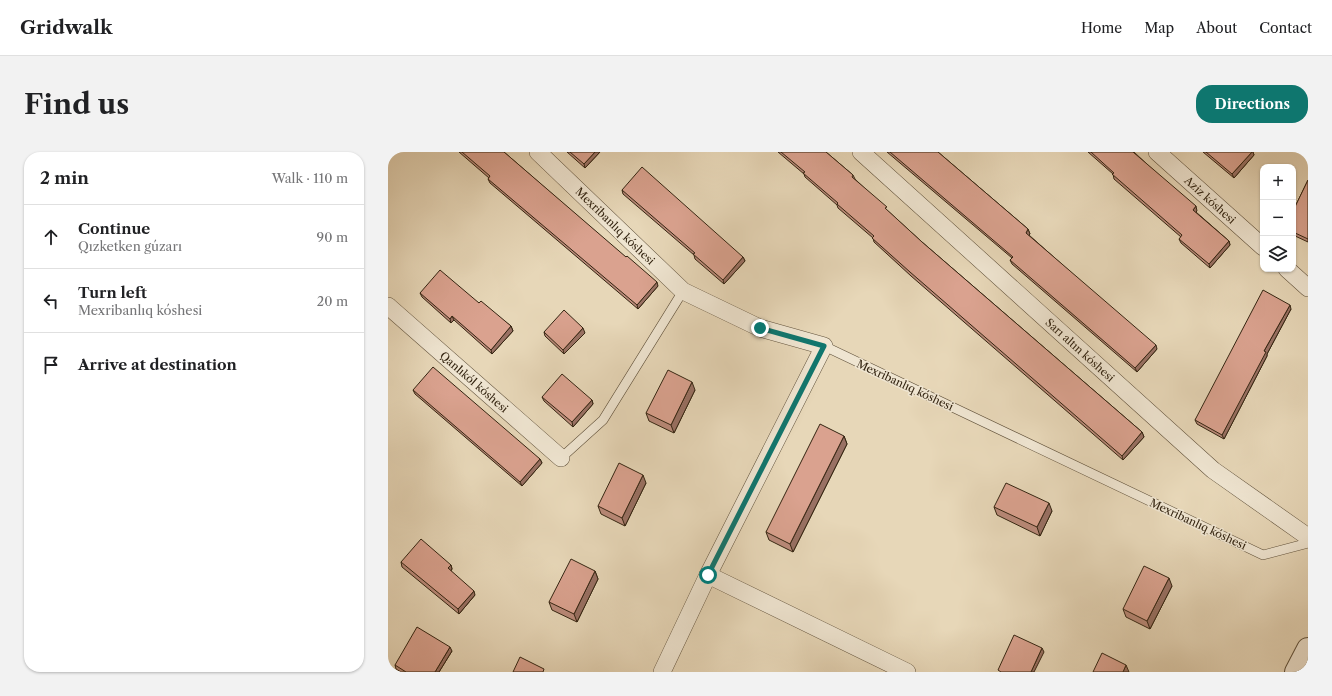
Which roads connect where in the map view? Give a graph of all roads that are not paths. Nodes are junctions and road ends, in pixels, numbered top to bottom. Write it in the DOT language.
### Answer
graph roads {
  1 [pos="538,152"];
  2 [pos="861,152"];
  3 [pos="1157,152"];
  4 [pos="1260,244"];
  5 [pos="1290,272"];
  6 [pos="1308,288"];
  7 [pos="683,291"];
  8 [pos="388,306"];
  9 [pos="824,346"];
  10 [pos="561,458"];
  11 [pos="1308,538"];
  12 [pos="1308,543"];
  13 [pos="708,575"];
  14 [pos="1308,649"];
  15 [pos="662,672"];
  16 [pos="908,672"];
  17 [pos="1296,672"];
  1 -- 7 [label="street, Mexribanlıq kóshesi"];
  2 -- 11 [label="street, Sarı altın kóshesi"];
  3 -- 4 [label="street, Aziz kóshesi"];
  5 -- 6 [label="street"];
  7 -- 9 [label="street, Mexribanlıq kóshesi"];
  7 -- 10 [label="lane"];
  8 -- 10 [label="street, Qanlıkól kóshesi"];
  9 -- 12 [label="lane, Mexribanlıq kóshesi"];
  9 -- 13 [label="street"];
  13 -- 15 [label="street"];
  13 -- 16 [label="street"];
  14 -- 17 [label="street"];
}
